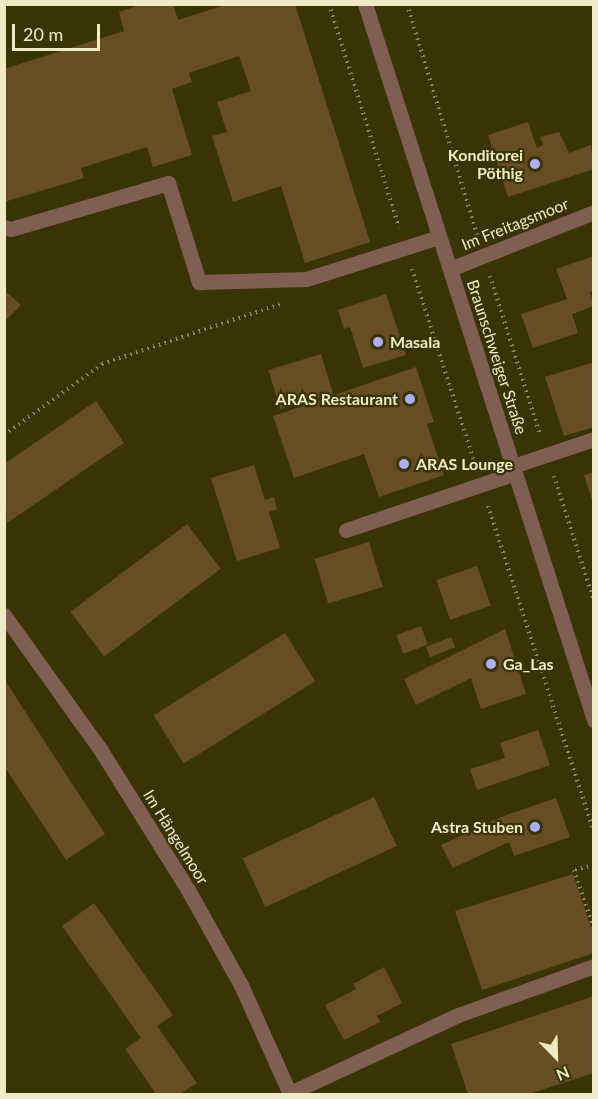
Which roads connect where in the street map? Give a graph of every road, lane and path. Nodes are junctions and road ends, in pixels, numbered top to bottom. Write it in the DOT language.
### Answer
graph roads {
  1 [pos="329,4"];
  2 [pos="365,4"];
  3 [pos="407,4"];
  4 [pos="594,212"];
  5 [pos="4,227"];
  6 [pos="439,237"];
  7 [pos="405,247"];
  8 [pos="484,258"];
  9 [pos="450,269"];
  10 [pos="283,303"];
  11 [pos="4,435"];
  12 [pos="594,439"];
  13 [pos="547,455"];
  14 [pos="514,469"];
  15 [pos="482,485"];
  16 [pos="346,530"];
  17 [pos="594,601"];
  18 [pos="4,615"];
  19 [pos="594,720"];
  20 [pos="594,833"];
  21 [pos="594,865"];
  22 [pos="594,929"];
  23 [pos="594,966"];
  24 [pos="290,1094"];
  1 -- 7 [label="path"];
  2 -- 6 [label="street, Braunschweiger Straße"];
  3 -- 8 [label="path"];
  4 -- 8 [label="street, Im Freitagsmoor"];
  5 -- 7 [label="street"];
  6 -- 7 [label="street"];
  6 -- 9 [label="street, Braunschweiger Straße"];
  7 -- 15 [label="path"];
  8 -- 9 [label="street, Im Freitagsmoor"];
  8 -- 13 [label="path"];
  9 -- 14 [label="street, Braunschweiger Straße"];
  10 -- 11 [label="path"];
  12 -- 13 [label="street"];
  13 -- 14 [label="street"];
  13 -- 17 [label="path"];
  14 -- 15 [label="street"];
  14 -- 19 [label="street, Braunschweiger Straße"];
  15 -- 16 [label="street"];
  15 -- 20 [label="path"];
  18 -- 24 [label="street, Im Hängelmoor"];
  21 -- 22 [label="path"];
  23 -- 24 [label="street, Im Hängelmoor"];
}
